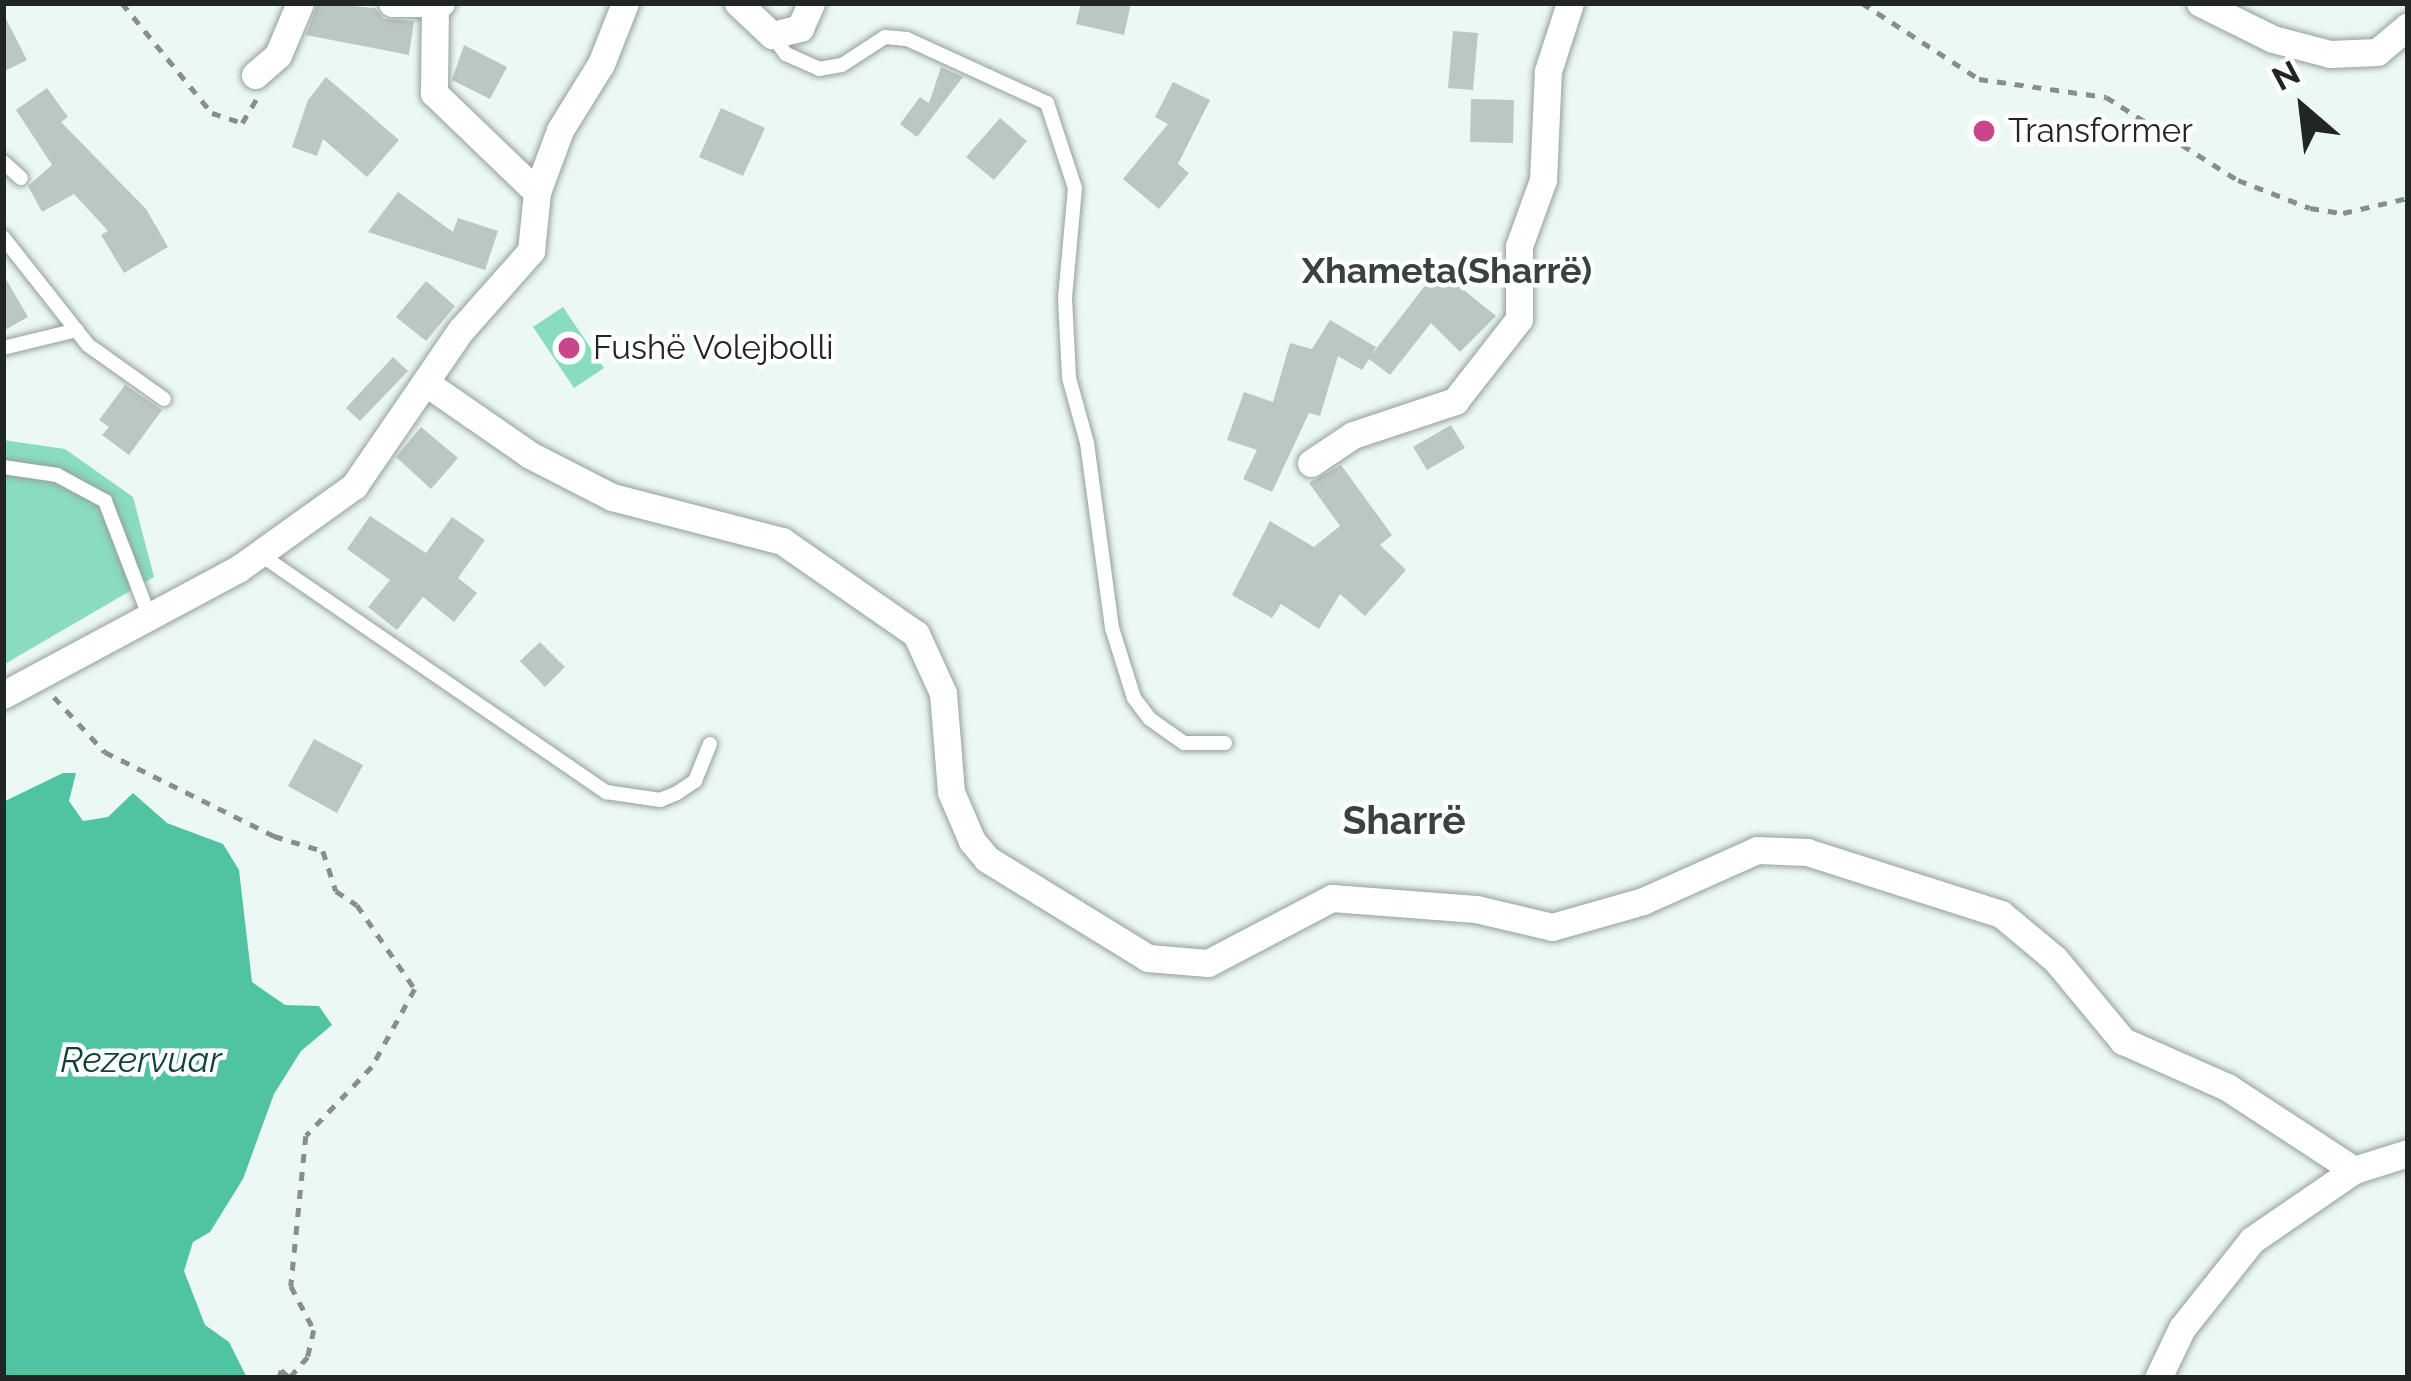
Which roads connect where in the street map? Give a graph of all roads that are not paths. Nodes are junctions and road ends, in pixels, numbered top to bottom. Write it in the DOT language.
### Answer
graph roads {
  1 [pos="300,3"];
  2 [pos="392,3"];
  3 [pos="626,3"];
  4 [pos="738,3"];
  5 [pos="811,3"];
  6 [pos="1570,3"];
  7 [pos="2200,3"];
  8 [pos="438,5"];
  9 [pos="2408,26"];
  10 [pos="772,35"];
  11 [pos="255,75"];
  12 [pos="3,162"];
  13 [pos="21,178"];
  14 [pos="537,192"];
  15 [pos="3,237"];
  16 [pos="77,330"];
  17 [pos="3,348"];
  18 [pos="429,385"];
  19 [pos="164,399"];
  20 [pos="1311,463"];
  21 [pos="3,467"];
  22 [pos="261,555"];
  23 [pos="148,614"];
  24 [pos="3,695"];
  25 [pos="1225,743"];
  26 [pos="710,745"];
  27 [pos="2408,1153"];
  28 [pos="2354,1170"];
  29 [pos="2158,1378"];
  1 -- 11 [label="street"];
  2 -- 8 [label="street"];
  3 -- 14 [label="street"];
  4 -- 10 [label="street"];
  5 -- 10 [label="street"];
  6 -- 20 [label="street"];
  7 -- 9 [label="street"];
  8 -- 14 [label="street"];
  10 -- 25 [label="lane"];
  12 -- 13 [label="lane"];
  14 -- 18 [label="street"];
  15 -- 16 [label="lane"];
  16 -- 17 [label="lane"];
  16 -- 19 [label="lane"];
  18 -- 22 [label="street"];
  18 -- 28 [label="street"];
  21 -- 23 [label="lane"];
  22 -- 23 [label="street"];
  22 -- 26 [label="lane"];
  23 -- 24 [label="street"];
  27 -- 28 [label="street"];
  28 -- 29 [label="street"];
}
